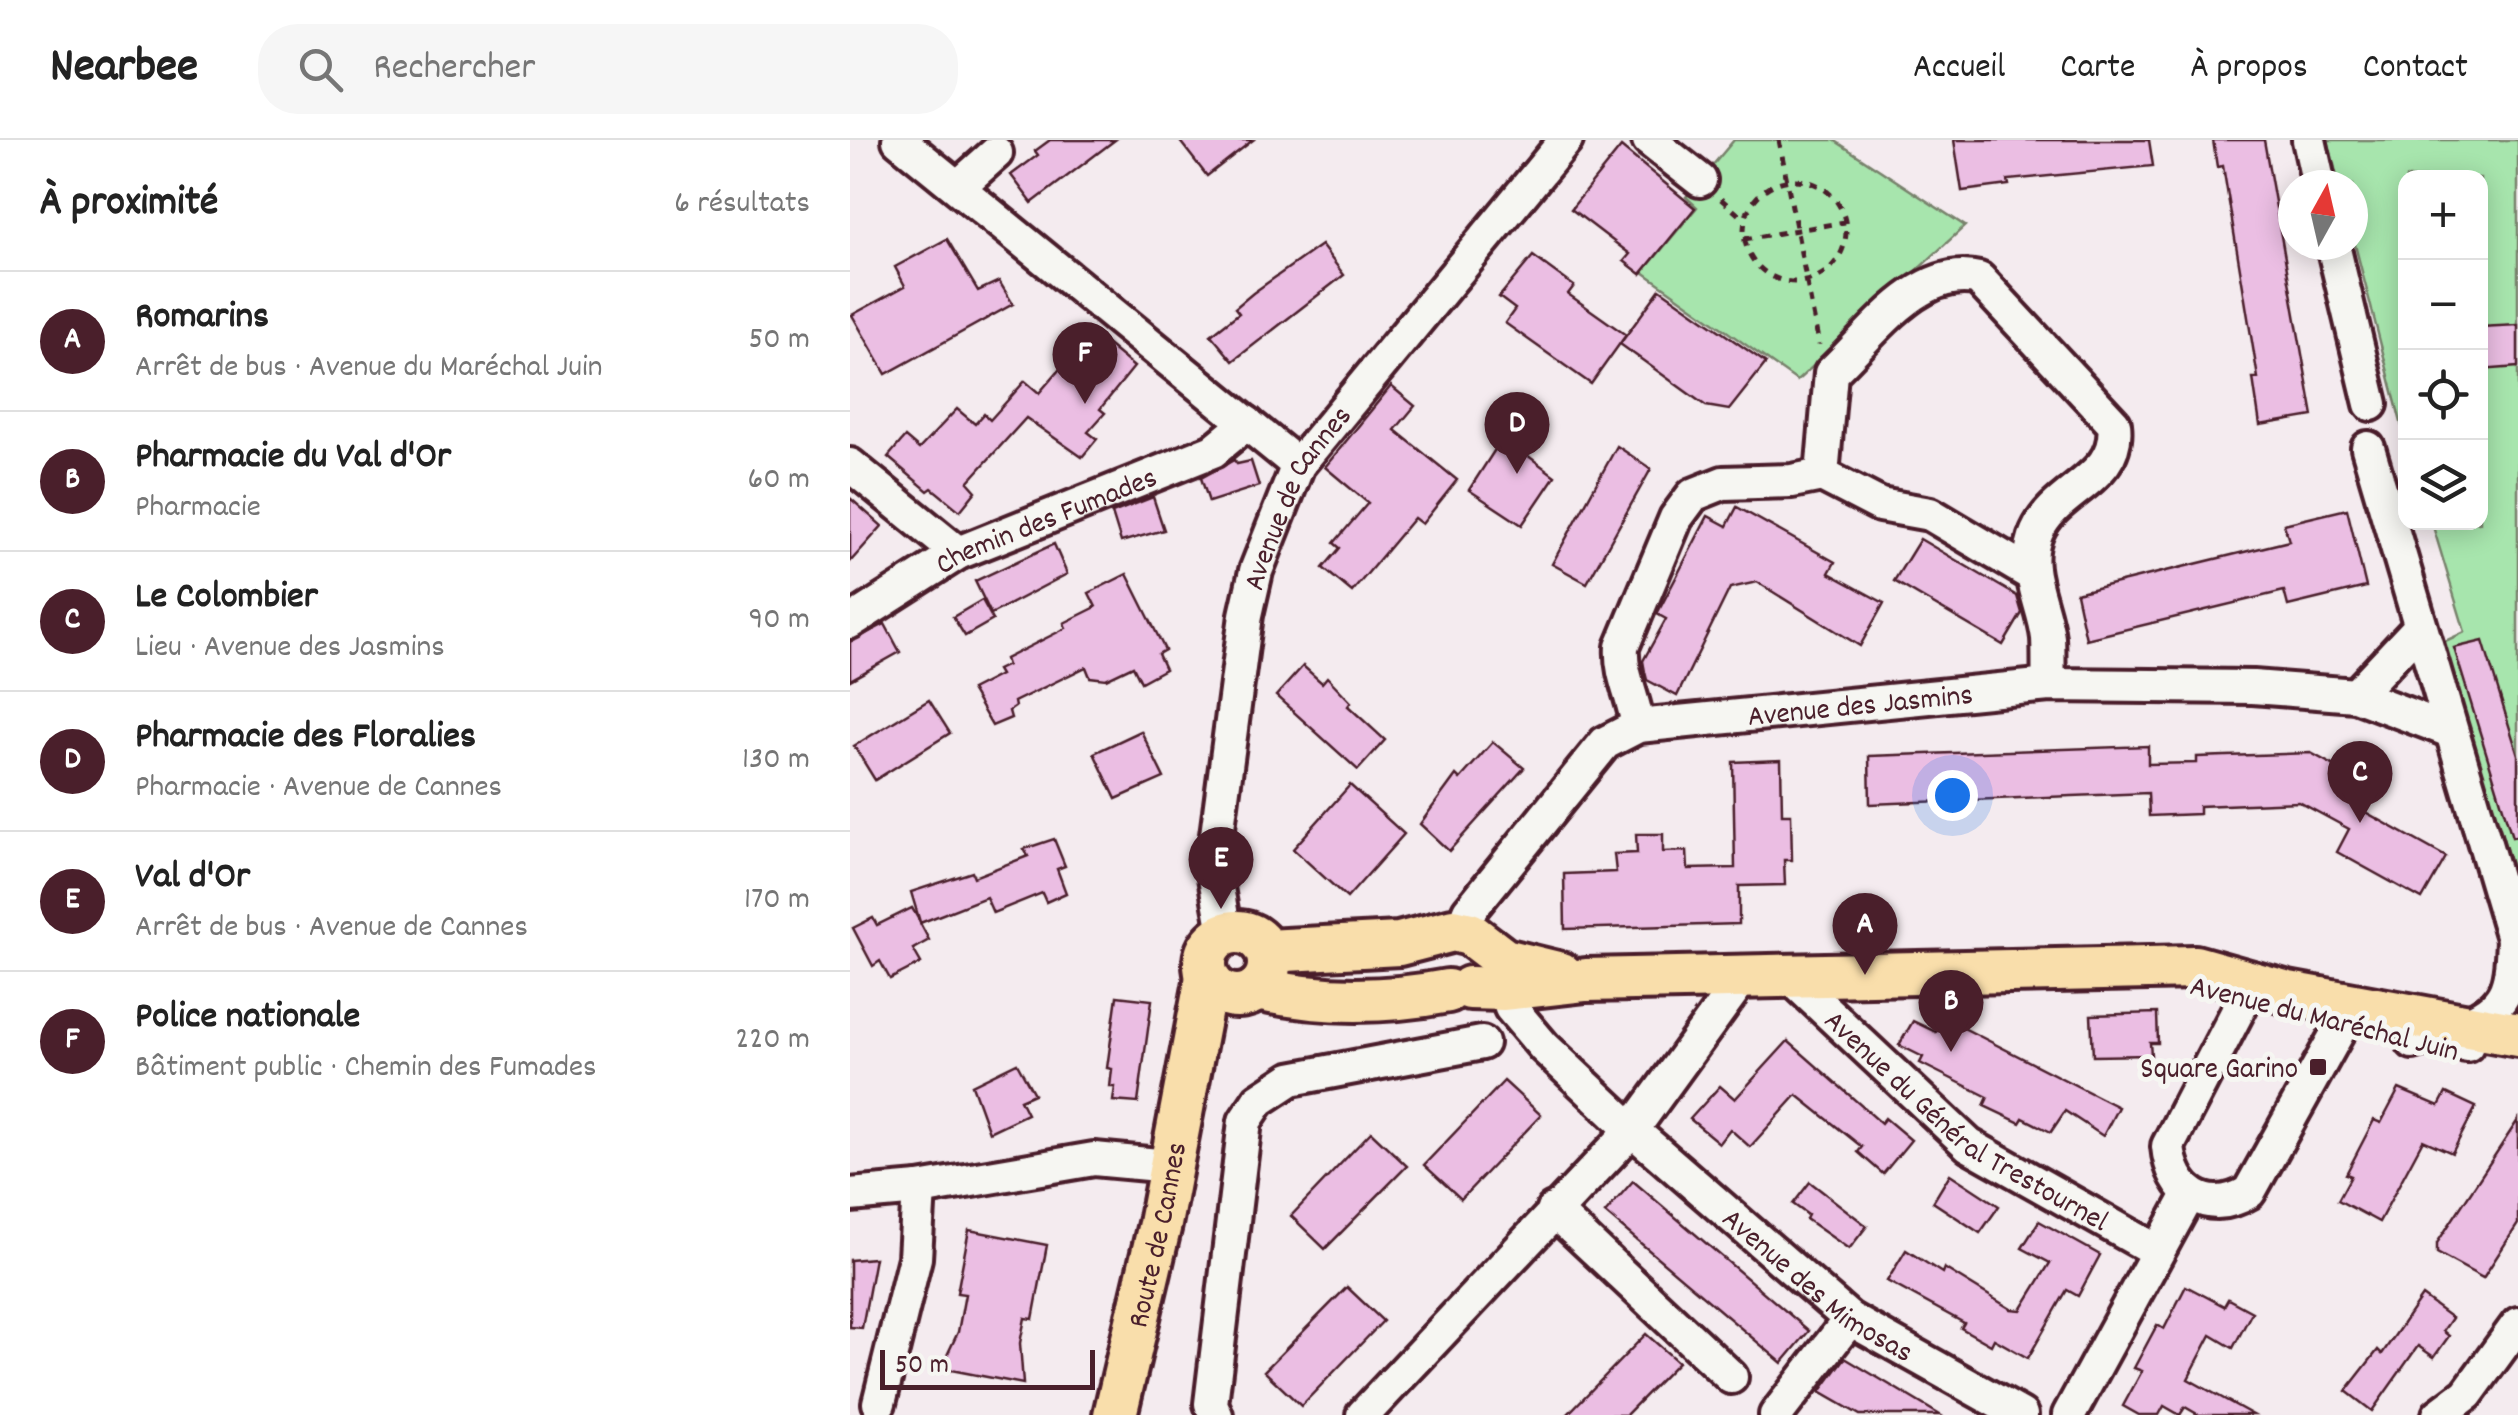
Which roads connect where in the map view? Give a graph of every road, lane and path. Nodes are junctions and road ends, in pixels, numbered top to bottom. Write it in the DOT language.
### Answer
graph roads {
  1 [pos="898,140"];
  2 [pos="1566,140"];
  3 [pos="1649,140"];
  4 [pos="1780,140"];
  5 [pos="2309,140"];
  6 [pos="996,153"];
  7 [pos="2316,170"];
  8 [pos="1700,180"];
  9 [pos="1788,180"];
  10 [pos="958,186"];
  11 [pos="1846,222"];
  12 [pos="1795,232"];
  13 [pos="1744,238"];
  14 [pos="2337,260"];
  15 [pos="1807,281"];
  16 [pos="1822,358"];
  17 [pos="2371,404"];
  18 [pos="1247,423"];
  19 [pos="2368,448"];
  20 [pos="850,465"];
  21 [pos="1298,466"];
  22 [pos="1822,475"];
  23 [pos="958,552"];
  24 [pos="2031,574"];
  25 [pos="850,622"];
  26 [pos="2419,628"];
  27 [pos="2049,685"];
  28 [pos="2356,696"];
  29 [pos="1638,726"];
  30 [pos="2448,730"];
  31 [pos="1225,934"];
  32 [pos="1459,936"];
  33 [pos="2516,946"];
  34 [pos="1788,975"];
  35 [pos="1743,977"];
  36 [pos="1243,978"];
  37 [pos="1586,980"];
  38 [pos="1474,990"];
  39 [pos="2256,992"];
  40 [pos="2333,1012"];
  41 [pos="2459,1027"];
  42 [pos="2518,1034"];
  43 [pos="2413,1042"];
  44 [pos="1482,1043"];
  45 [pos="2518,1044"];
  46 [pos="2518,1063"];
  47 [pos="1632,1130"];
  48 [pos="1169,1166"];
  49 [pos="919,1189"];
  50 [pos="850,1195"];
  51 [pos="2189,1195"];
  52 [pos="1552,1210"];
  53 [pos="2157,1251"];
  54 [pos="1850,1318"];
  55 [pos="2518,1324"];
  56 [pos="1731,1377"];
  57 [pos="879,1403"];
  58 [pos="1114,1415"];
  59 [pos="1216,1415"];
  60 [pos="1363,1415"];
  61 [pos="1776,1415"];
  62 [pos="2021,1415"];
  63 [pos="2069,1415"];
  64 [pos="2439,1415"];
  1 -- 10 [label="street"];
  2 -- 21 [label="street, Avenue de Cannes"];
  3 -- 8 [label="street"];
  4 -- 9 [label="path"];
  5 -- 7 [label="street"];
  6 -- 10 [label="street"];
  9 -- 11 [label="path"];
  9 -- 12 [label="path"];
  9 -- 13 [label="path"];
  10 -- 18 [label="street"];
  11 -- 12 [label="path"];
  11 -- 15 [label="path"];
  12 -- 13 [label="path"];
  12 -- 15 [label="path"];
  13 -- 15 [label="path"];
  14 -- 17 [label="street"];
  15 -- 16 [label="path"];
  18 -- 21 [label="street"];
  18 -- 23 [label="street, Chemin des Fumades"];
  19 -- 26 [label="street"];
  20 -- 23 [label="street"];
  21 -- 31 [label="street, Avenue de Cannes"];
  22 -- 24 [label="street"];
  22 -- 24 [label="street"];
  22 -- 29 [label="street"];
  23 -- 25 [label="street, Chemin des Fumades"];
  24 -- 27 [label="street"];
  26 -- 28 [label="street"];
  26 -- 30 [label="street"];
  27 -- 28 [label="street, Avenue des Jasmins"];
  27 -- 29 [label="street, Avenue des Jasmins"];
  28 -- 30 [label="street, Avenue des Jasmins"];
  29 -- 32 [label="street, Avenue des Jasmins"];
  30 -- 33 [label="street"];
  31 -- 36 [label="main road, Avenue du Maréchal Juin"];
  32 -- 36 [label="main road"];
  32 -- 37 [label="main road, Avenue du Maréchal Juin"];
  32 -- 38 [label="main road"];
  33 -- 41 [label="street"];
  34 -- 35 [label="main road, Avenue du Maréchal Juin"];
  34 -- 39 [label="main road, Avenue du Maréchal Juin"];
  34 -- 53 [label="street, Avenue du Général Trestournel"];
  35 -- 37 [label="main road, Avenue du Maréchal Juin"];
  35 -- 47 [label="street"];
  36 -- 38 [label="main road, Avenue du Maréchal Juin"];
  36 -- 48 [label="main road, Route de Cannes"];
  37 -- 38 [label="main road, Avenue du Maréchal Juin"];
  38 -- 47 [label="street, Avenue des Mimosas"];
  39 -- 40 [label="main road, Avenue du Maréchal Juin"];
  39 -- 51 [label="street"];
  40 -- 41 [label="main road, Avenue du Maréchal Juin"];
  40 -- 43 [label="main road, Avenue du Maréchal Juin"];
  40 -- 51 [label="street"];
  41 -- 42 [label="main road, Avenue du Maréchal Juin"];
  43 -- 45 [label="street"];
  43 -- 46 [label="main road, Avenue du Maréchal Juin"];
  44 -- 59 [label="street"];
  47 -- 52 [label="street"];
  47 -- 54 [label="street, Avenue des Mimosas"];
  48 -- 49 [label="street"];
  48 -- 58 [label="main road, Route de Cannes"];
  49 -- 50 [label="street"];
  49 -- 57 [label="street"];
  51 -- 53 [label="street"];
  52 -- 56 [label="street"];
  52 -- 60 [label="street"];
  53 -- 63 [label="street"];
  54 -- 61 [label="street"];
  54 -- 62 [label="street, Avenue des Mimosas"];
  55 -- 64 [label="street"];
}
